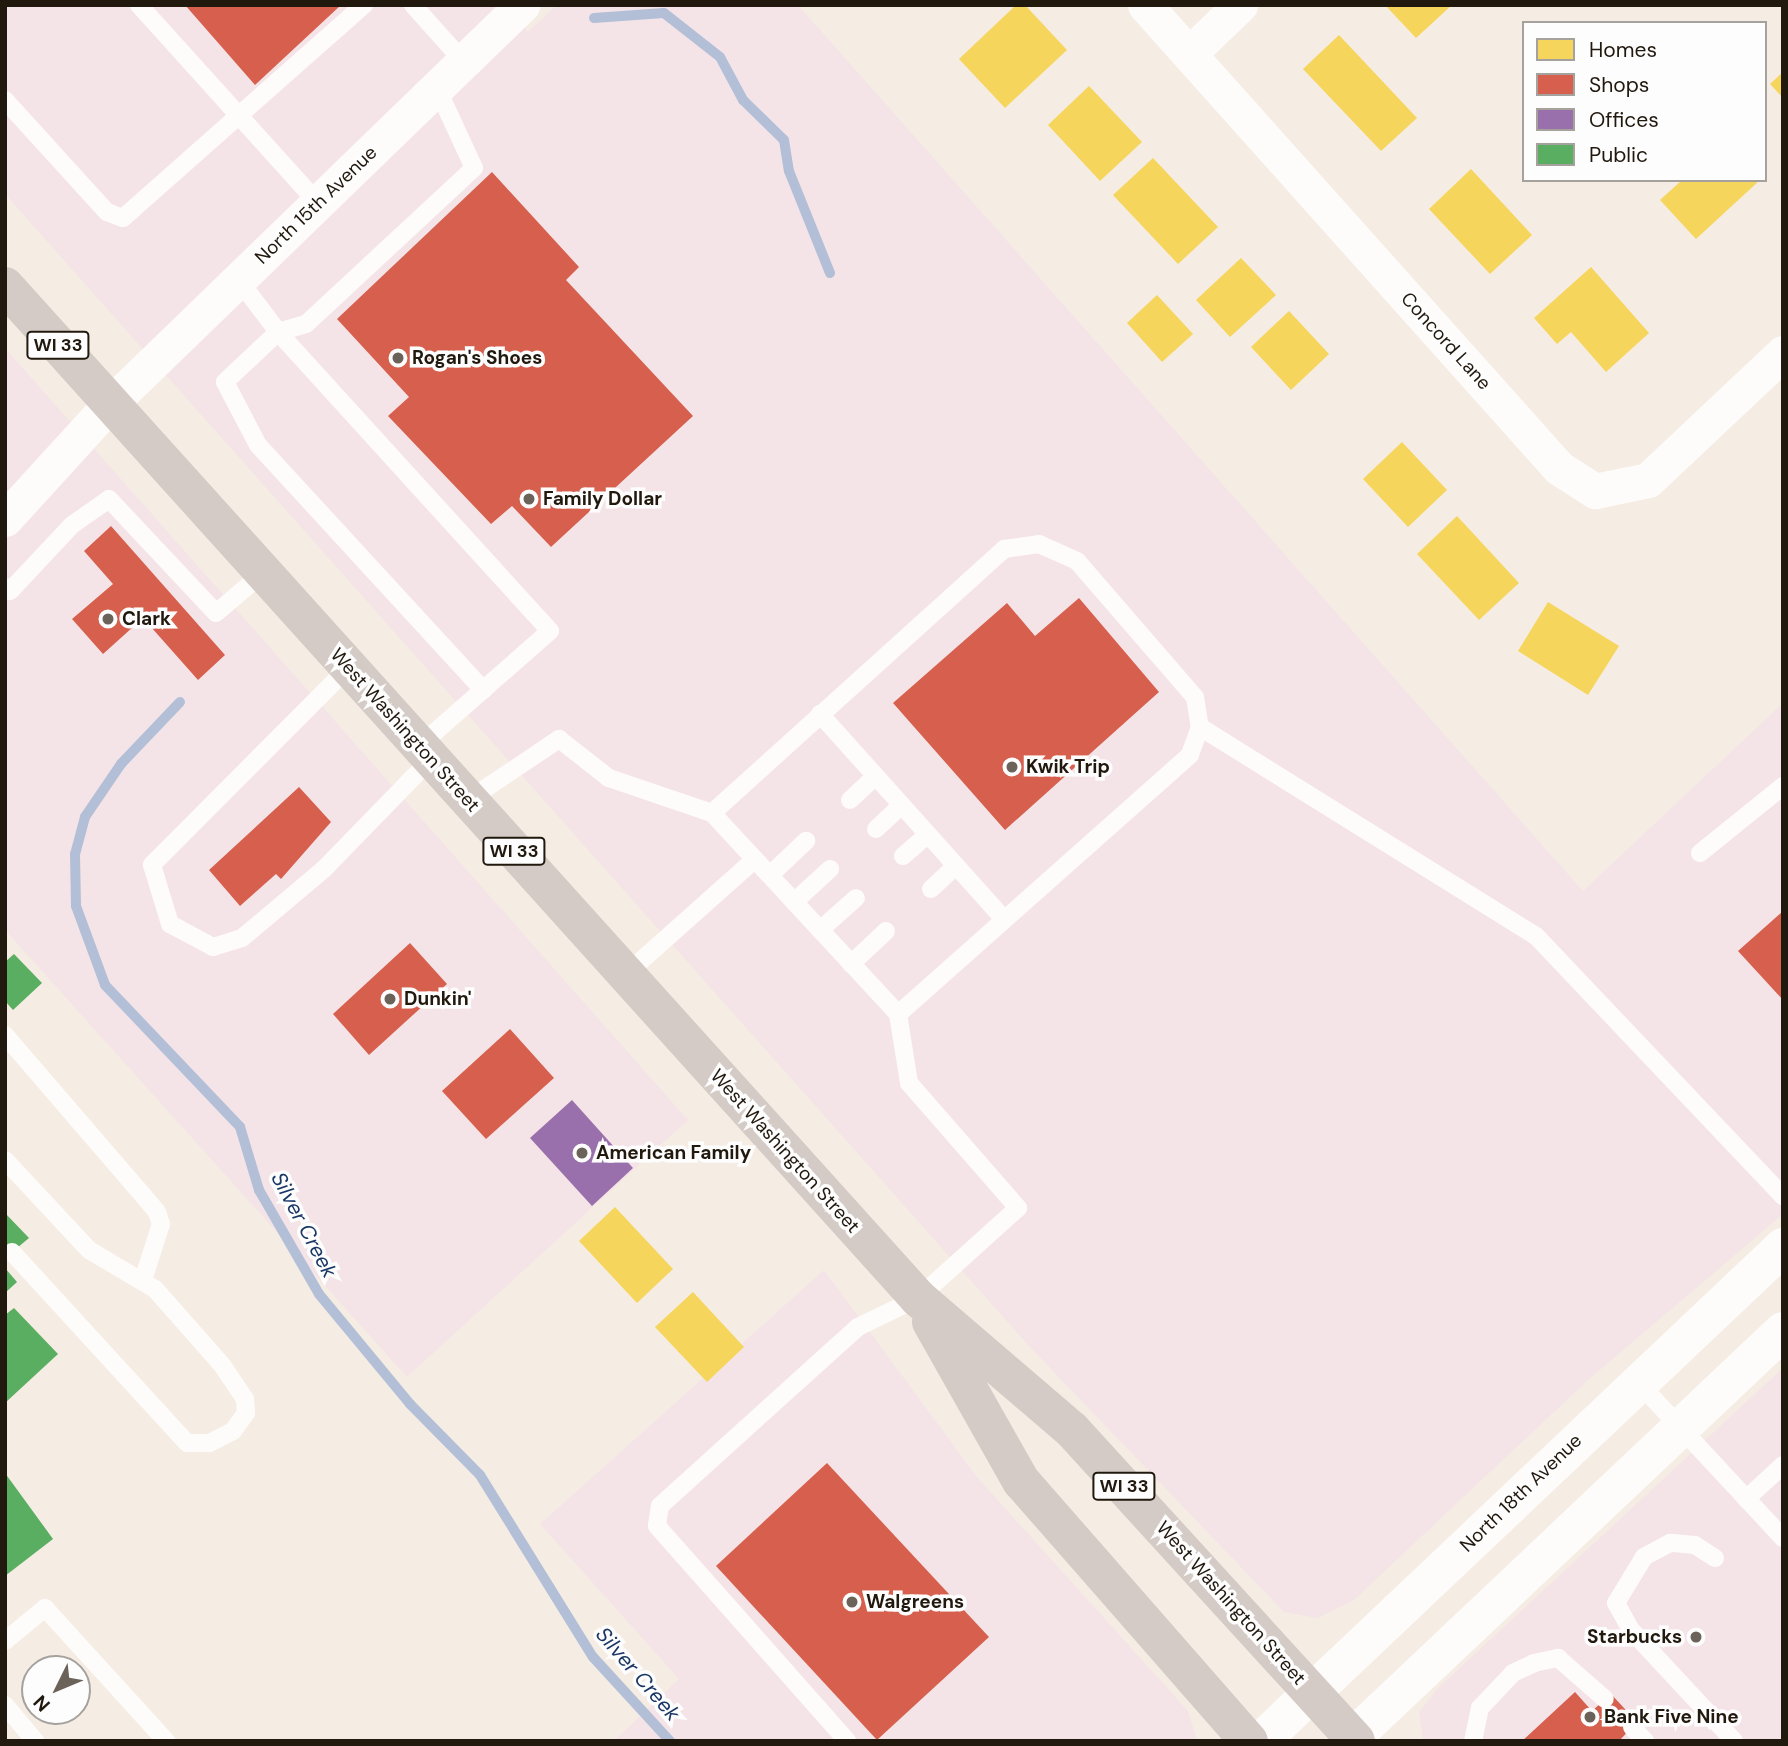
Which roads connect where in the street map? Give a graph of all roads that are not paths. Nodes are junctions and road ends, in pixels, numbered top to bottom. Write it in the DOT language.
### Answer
graph roads {
  1 [pos="139,5"];
  2 [pos="364,5"];
  3 [pos="413,5"];
  4 [pos="522,5"];
  5 [pos="1145,5"];
  6 [pos="1240,5"];
  7 [pos="1189,54"];
  8 [pos="464,62"];
  9 [pos="437,88"];
  10 [pos="5,100"];
  11 [pos="239,118"];
  12 [pos="318,203"];
  13 [pos="239,280"];
  14 [pos="5,286"];
  15 [pos="278,332"];
  16 [pos="1783,353"];
  17 [pos="110,404"];
  18 [pos="5,519"];
  19 [pos="263,573"];
  20 [pos="5,587"];
  21 [pos="348,667"];
  22 [pos="483,690"];
  23 [pos="820,714"];
  24 [pos="1200,727"];
  25 [pos="425,753"];
  26 [pos="876,776"];
  27 [pos="1783,786"];
  28 [pos="468,800"];
  29 [pos="850,800"];
  30 [pos="902,805"];
  31 [pos="712,813"];
  32 [pos="876,829"];
  33 [pos="928,834"];
  34 [pos="806,841"];
  35 [pos="1700,853"];
  36 [pos="903,856"];
  37 [pos="755,859"];
  38 [pos="956,866"];
  39 [pos="830,869"];
  40 [pos="770,875"];
  41 [pos="931,889"];
  42 [pos="856,898"];
  43 [pos="794,902"];
  44 [pos="1004,919"];
  45 [pos="820,930"];
  46 [pos="886,931"];
  47 [pos="851,964"];
  48 [pos="625,975"];
  49 [pos="898,1014"];
  50 [pos="5,1035"];
  51 [pos="5,1160"];
  52 [pos="1783,1196"];
  53 [pos="1783,1247"];
  54 [pos="12,1252"];
  55 [pos="143,1280"];
  56 [pos="918,1298"];
  57 [pos="1783,1332"];
  58 [pos="1637,1382"];
  59 [pos="1681,1430"];
  60 [pos="1783,1465"];
  61 [pos="1746,1499"];
  62 [pos="1783,1538"];
  63 [pos="1715,1558"];
  64 [pos="5,1641"];
  65 [pos="1312,1693"];
  66 [pos="1605,1699"];
  67 [pos="5,1705"];
  68 [pos="1632,1727"];
  69 [pos="1353,1740"];
  70 [pos="35,1741"];
  71 [pos="166,1741"];
  72 [pos="847,1741"];
  73 [pos="1249,1741"];
  74 [pos="1261,1741"];
  75 [pos="1473,1741"];
  76 [pos="1645,1741"];
  77 [pos="1734,1741"];
  1 -- 11 [label="lane"];
  2 -- 11 [label="lane"];
  3 -- 8 [label="lane"];
  4 -- 8 [label="street, North 15th Avenue"];
  5 -- 7 [label="street, Concord Lane"];
  6 -- 7 [label="street"];
  7 -- 16 [label="street, Concord Lane"];
  8 -- 9 [label="street, North 15th Avenue"];
  9 -- 12 [label="street, North 15th Avenue"];
  9 -- 15 [label="lane"];
  10 -- 11 [label="lane"];
  11 -- 12 [label="lane"];
  12 -- 13 [label="street, North 15th Avenue"];
  13 -- 15 [label="lane"];
  13 -- 17 [label="street, North 15th Avenue"];
  14 -- 17 [label="main road, West Washington Street / WI 33"];
  15 -- 22 [label="lane"];
  15 -- 22 [label="lane"];
  17 -- 18 [label="street, North 15th Avenue"];
  17 -- 19 [label="main road, West Washington Street / WI 33"];
  19 -- 20 [label="lane"];
  19 -- 21 [label="main road, West Washington Street / WI 33"];
  21 -- 25 [label="main road, West Washington Street / WI 33"];
  21 -- 25 [label="lane"];
  22 -- 25 [label="lane"];
  23 -- 24 [label="lane"];
  23 -- 26 [label="lane"];
  23 -- 31 [label="lane"];
  24 -- 44 [label="lane"];
  24 -- 52 [label="lane"];
  25 -- 28 [label="main road, West Washington Street / WI 33"];
  26 -- 29 [label="lane"];
  26 -- 30 [label="lane"];
  27 -- 35 [label="lane"];
  28 -- 31 [label="lane"];
  28 -- 48 [label="main road, West Washington Street / WI 33"];
  30 -- 32 [label="lane"];
  30 -- 33 [label="lane"];
  31 -- 37 [label="lane"];
  33 -- 36 [label="lane"];
  33 -- 38 [label="lane"];
  34 -- 40 [label="lane"];
  37 -- 40 [label="lane"];
  37 -- 48 [label="lane"];
  38 -- 41 [label="lane"];
  38 -- 44 [label="lane"];
  39 -- 43 [label="lane"];
  40 -- 43 [label="lane"];
  42 -- 45 [label="lane"];
  43 -- 45 [label="lane"];
  44 -- 49 [label="lane"];
  45 -- 47 [label="lane"];
  46 -- 47 [label="lane"];
  47 -- 49 [label="lane"];
  48 -- 56 [label="main road, West Washington Street / WI 33"];
  49 -- 56 [label="lane"];
  50 -- 55 [label="lane"];
  51 -- 55 [label="lane"];
  53 -- 58 [label="street, North 18th Avenue"];
  54 -- 55 [label="lane"];
  56 -- 65 [label="main road, West Washington Street / WI 33"];
  56 -- 72 [label="lane"];
  56 -- 73 [label="main road, West Washington Street / WI 33"];
  57 -- 59 [label="street"];
  58 -- 59 [label="lane"];
  58 -- 65 [label="street, North 18th Avenue"];
  59 -- 61 [label="lane"];
  59 -- 69 [label="street"];
  60 -- 61 [label="lane"];
  61 -- 62 [label="lane"];
  63 -- 77 [label="lane"];
  64 -- 71 [label="lane"];
  65 -- 69 [label="main road, West Washington Street / WI 33"];
  65 -- 74 [label="street, North 18th Avenue"];
  66 -- 75 [label="lane"];
  67 -- 70 [label="lane"];
  68 -- 76 [label="lane"];
}
